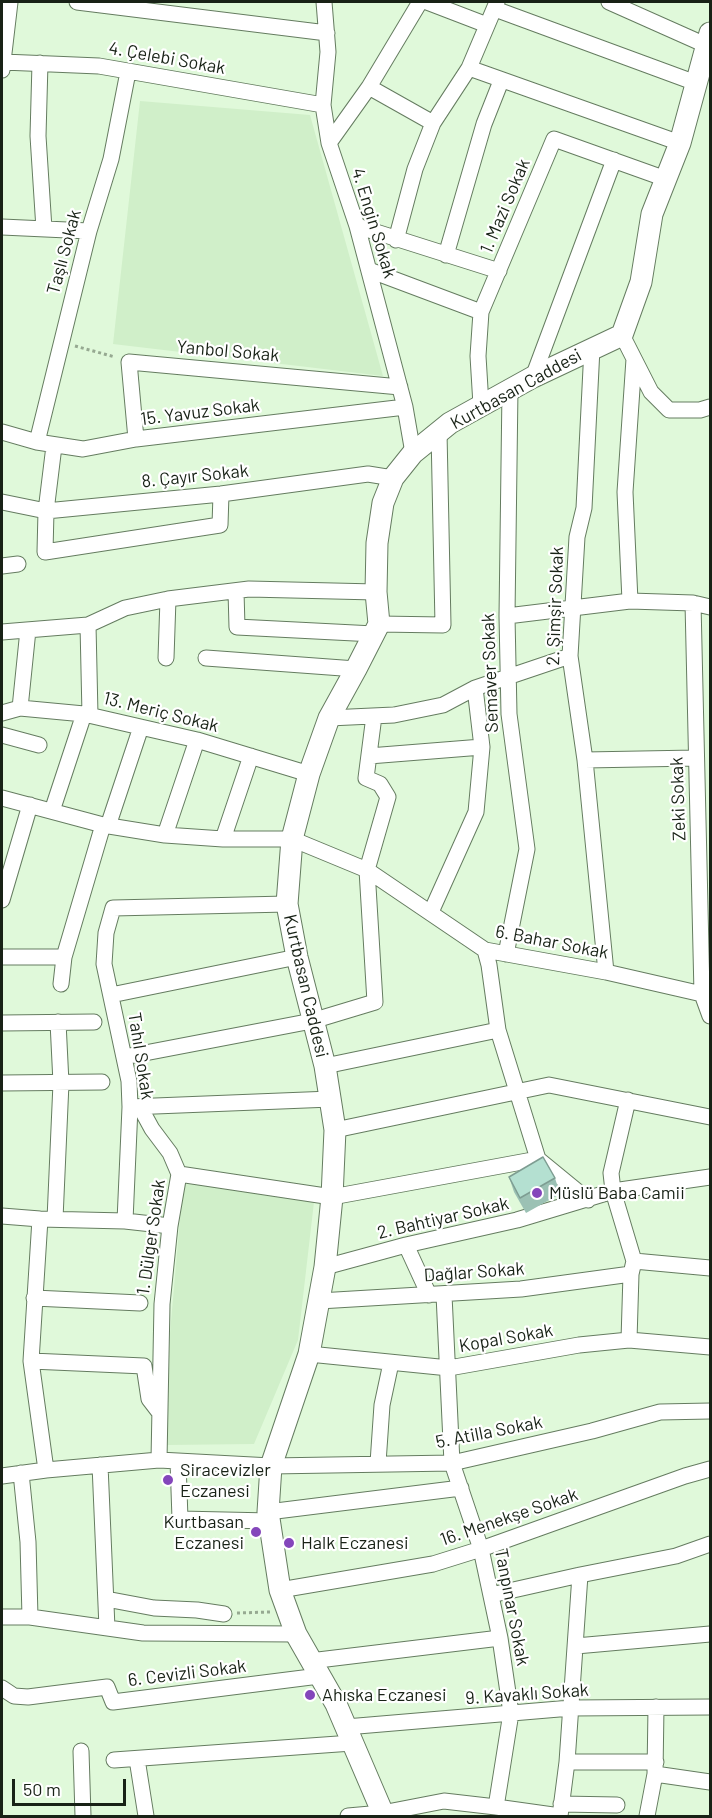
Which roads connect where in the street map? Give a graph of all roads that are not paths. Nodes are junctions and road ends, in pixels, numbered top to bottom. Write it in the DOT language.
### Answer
graph roads {
  1 [pos="10,2"];
  2 [pos="77,2"];
  3 [pos="324,2"];
  4 [pos="420,2"];
  5 [pos="427,2"];
  6 [pos="615,3"];
  7 [pos="496,5"];
  8 [pos="487,26"];
  9 [pos="327,33"];
  10 [pos="710,42"];
  11 [pos="40,63"];
  12 [pos="2,66"];
  13 [pos="469,68"];
  14 [pos="128,72"];
  15 [pos="501,81"];
  16 [pos="696,82"];
  17 [pos="369,87"];
  18 [pos="323,105"];
  19 [pos="433,123"];
  20 [pos="329,143"];
  21 [pos="680,143"];
  22 [pos="614,160"];
  23 [pos="666,179"];
  24 [pos="357,226"];
  25 [pos="2,227"];
  26 [pos="44,229"];
  27 [pos="89,231"];
  28 [pos="396,240"];
  29 [pos="446,255"];
  30 [pos="369,270"];
  31 [pos="499,271"];
  32 [pos="481,312"];
  33 [pos="622,335"];
  34 [pos="592,348"];
  35 [pos="634,359"];
  36 [pos="533,377"];
  37 [pos="400,387"];
  38 [pos="510,388"];
  39 [pos="481,405"];
  40 [pos="405,407"];
  41 [pos="711,407"];
  42 [pos="2,432"];
  43 [pos="439,432"];
  44 [pos="136,439"];
  45 [pos="37,442"];
  46 [pos="54,446"];
  47 [pos="413,453"];
  48 [pos="393,478"];
  49 [pos="221,494"];
  50 [pos="2,502"];
  51 [pos="46,511"];
  52 [pos="18,564"];
  53 [pos="2,566"];
  54 [pos="236,591"];
  55 [pos="376,592"];
  56 [pos="168,599"];
  57 [pos="630,601"];
  58 [pos="693,603"];
  59 [pos="572,607"];
  60 [pos="711,607"];
  61 [pos="507,616"];
  62 [pos="88,625"];
  63 [pos="376,629"];
  64 [pos="28,630"];
  65 [pos="2,632"];
  66 [pos="570,656"];
  67 [pos="206,657"];
  68 [pos="166,658"];
  69 [pos="356,669"];
  70 [pos="509,676"];
  71 [pos="475,688"];
  72 [pos="20,708"];
  73 [pos="2,713"];
  74 [pos="87,714"];
  75 [pos="374,716"];
  76 [pos="329,718"];
  77 [pos="141,727"];
  78 [pos="2,735"];
  79 [pos="197,740"];
  80 [pos="39,745"];
  81 [pos="482,747"];
  82 [pos="250,756"];
  83 [pos="369,756"];
  84 [pos="696,758"];
  85 [pos="585,760"];
  86 [pos="309,774"];
  87 [pos="2,798"];
  88 [pos="30,805"];
  89 [pos="52,811"];
  90 [pos="704,821"];
  91 [pos="105,825"];
  92 [pos="165,836"];
  93 [pos="223,839"];
  94 [pos="292,839"];
  95 [pos="367,870"];
  96 [pos="2,900"];
  97 [pos="287,904"];
  98 [pos="431,912"];
  99 [pos="485,950"];
  100 [pos="506,954"];
  101 [pos="2,957"];
  102 [pos="64,957"];
  103 [pos="297,957"];
  104 [pos="606,972"];
  105 [pos="61,984"];
  106 [pos="702,994"];
  107 [pos="111,995"];
  108 [pos="711,1016"];
  109 [pos="312,1020"];
  110 [pos="58,1022"];
  111 [pos="94,1022"];
  112 [pos="2,1023"];
  113 [pos="498,1030"];
  114 [pos="124,1057"];
  115 [pos="325,1066"];
  116 [pos="102,1082"];
  117 [pos="2,1083"];
  118 [pos="61,1083"];
  119 [pos="517,1093"];
  120 [pos="332,1099"];
  121 [pos="628,1101"];
  122 [pos="135,1107"];
  123 [pos="711,1117"];
  124 [pos="335,1130"];
  125 [pos="538,1159"];
  126 [pos="179,1174"];
  127 [pos="711,1177"];
  128 [pos="613,1191"];
  129 [pos="332,1197"];
  130 [pos="588,1200"];
  131 [pos="2,1216"];
  132 [pos="48,1219"];
  133 [pos="125,1221"];
  134 [pos="170,1226"];
  135 [pos="406,1245"];
  136 [pos="633,1267"];
  137 [pos="326,1268"];
  138 [pos="711,1268"];
  139 [pos="429,1295"];
  140 [pos="444,1295"];
  141 [pos="34,1298"];
  142 [pos="319,1301"];
  143 [pos="140,1303"];
  144 [pos="629,1340"];
  145 [pos="711,1347"];
  146 [pos="309,1354"];
  147 [pos="31,1361"];
  148 [pos="392,1363"];
  149 [pos="449,1368"];
  150 [pos="711,1411"];
  151 [pos="159,1412"];
  152 [pos="159,1460"];
  153 [pos="178,1461"];
  154 [pos="378,1463"];
  155 [pos="452,1463"];
  156 [pos="100,1465"];
  157 [pos="271,1466"];
  158 [pos="711,1469"];
  159 [pos="46,1470"];
  160 [pos="21,1473"];
  161 [pos="2,1476"];
  162 [pos="461,1488"];
  163 [pos="269,1516"];
  164 [pos="710,1544"];
  165 [pos="482,1549"];
  166 [pos="711,1550"];
  167 [pos="580,1575"];
  168 [pos="280,1590"];
  169 [pos="491,1595"];
  170 [pos="106,1599"];
  171 [pos="224,1614"];
  172 [pos="2,1617"];
  173 [pos="30,1617"];
  174 [pos="107,1628"];
  175 [pos="296,1634"];
  176 [pos="711,1634"];
  177 [pos="500,1638"];
  178 [pos="576,1646"];
  179 [pos="314,1668"];
  180 [pos="2,1688"];
  181 [pos="656,1707"];
  182 [pos="711,1707"];
  183 [pos="572,1708"];
  184 [pos="511,1713"];
  185 [pos="349,1735"];
  186 [pos="81,1751"];
  187 [pos="137,1759"];
  188 [pos="114,1760"];
  189 [pos="567,1762"];
  190 [pos="656,1768"];
  191 [pos="711,1782"];
  192 [pos="617,1805"];
  193 [pos="496,1806"];
  194 [pos="561,1810"];
  195 [pos="383,1815"];
  196 [pos="82,1816"];
  197 [pos="146,1816"];
  198 [pos="348,1816"];
  199 [pos="647,1816"];
  1 -- 12 [label="street"];
  2 -- 9 [label="street"];
  3 -- 9 [label="street, 4. Engin Sokak"];
  4 -- 17 [label="street"];
  5 -- 8 [label="street"];
  6 -- 10 [label="street"];
  7 -- 8 [label="street"];
  7 -- 16 [label="street"];
  8 -- 13 [label="street"];
  9 -- 18 [label="street, 4. Engin Sokak"];
  10 -- 16 [label="main road"];
  11 -- 12 [label="street, 4. Çelebi Sokak"];
  11 -- 14 [label="street, 4. Çelebi Sokak"];
  11 -- 26 [label="street"];
  13 -- 15 [label="street"];
  13 -- 19 [label="street"];
  14 -- 18 [label="street, 4. Çelebi Sokak"];
  14 -- 27 [label="street, Taşlı Sokak"];
  15 -- 21 [label="street"];
  15 -- 29 [label="street"];
  16 -- 21 [label="main road"];
  17 -- 19 [label="street"];
  17 -- 20 [label="street"];
  18 -- 20 [label="street, 4. Engin Sokak"];
  19 -- 28 [label="street"];
  20 -- 24 [label="street, 4. Engin Sokak"];
  21 -- 23 [label="main road"];
  22 -- 23 [label="street, 1. Mazi Sokak"];
  22 -- 31 [label="street, 1. Mazi Sokak"];
  22 -- 36 [label="street"];
  23 -- 33 [label="main road"];
  24 -- 28 [label="street"];
  24 -- 30 [label="street, 4. Engin Sokak"];
  25 -- 26 [label="street"];
  26 -- 27 [label="street"];
  27 -- 45 [label="street, Taşlı Sokak"];
  28 -- 29 [label="street"];
  29 -- 31 [label="street"];
  30 -- 32 [label="street"];
  30 -- 37 [label="street, 4. Engin Sokak"];
  31 -- 32 [label="street, 1. Mazi Sokak"];
  32 -- 39 [label="street, 1. Mazi Sokak"];
  33 -- 34 [label="main road, Kurtbasan Caddesi"];
  33 -- 35 [label="street"];
  34 -- 36 [label="main road, Kurtbasan Caddesi"];
  34 -- 59 [label="street, 2. Şimşir Sokak"];
  35 -- 41 [label="street"];
  35 -- 57 [label="street"];
  36 -- 38 [label="main road, Kurtbasan Caddesi"];
  37 -- 40 [label="street, 4. Engin Sokak"];
  37 -- 44 [label="street, Yanbol Sokak"];
  38 -- 39 [label="main road, Kurtbasan Caddesi"];
  38 -- 61 [label="street, Semaver Sokak"];
  39 -- 43 [label="main road, Kurtbasan Caddesi"];
  40 -- 44 [label="street, 15. Yavuz Sokak"];
  40 -- 47 [label="street, 4. Engin Sokak"];
  42 -- 45 [label="street, 15. Yavuz Sokak"];
  43 -- 47 [label="main road, Kurtbasan Caddesi"];
  43 -- 63 [label="street"];
  44 -- 46 [label="street, 15. Yavuz Sokak"];
  45 -- 46 [label="street, 15. Yavuz Sokak"];
  46 -- 51 [label="street"];
  47 -- 48 [label="main road, Kurtbasan Caddesi"];
  48 -- 49 [label="street, 8. Çayır Sokak"];
  48 -- 55 [label="main road, Kurtbasan Caddesi"];
  49 -- 51 [label="street, 8. Çayır Sokak"];
  49 -- 51 [label="street"];
  50 -- 51 [label="street, 8. Çayır Sokak"];
  52 -- 53 [label="street"];
  54 -- 55 [label="street"];
  54 -- 56 [label="street"];
  54 -- 63 [label="street"];
  55 -- 63 [label="main road, Kurtbasan Caddesi"];
  56 -- 62 [label="street"];
  56 -- 68 [label="street"];
  57 -- 58 [label="street"];
  57 -- 59 [label="street"];
  58 -- 60 [label="street"];
  58 -- 84 [label="street, Zeki Sokak"];
  59 -- 61 [label="street"];
  59 -- 66 [label="street, 2. Şimşir Sokak"];
  61 -- 70 [label="street, Semaver Sokak"];
  62 -- 64 [label="street"];
  62 -- 74 [label="street"];
  63 -- 69 [label="main road, Kurtbasan Caddesi"];
  64 -- 65 [label="street"];
  64 -- 72 [label="street"];
  66 -- 70 [label="street"];
  66 -- 85 [label="street, 2. Şimşir Sokak"];
  67 -- 69 [label="street"];
  69 -- 76 [label="main road, Kurtbasan Caddesi"];
  70 -- 71 [label="street"];
  70 -- 100 [label="street, Semaver Sokak"];
  71 -- 75 [label="street"];
  71 -- 81 [label="street"];
  72 -- 73 [label="street, 13. Meriç Sokak"];
  72 -- 74 [label="street, 13. Meriç Sokak"];
  74 -- 77 [label="street, 13. Meriç Sokak"];
  74 -- 89 [label="street"];
  75 -- 76 [label="street"];
  75 -- 83 [label="street"];
  76 -- 86 [label="main road, Kurtbasan Caddesi"];
  77 -- 79 [label="street, 13. Meriç Sokak"];
  77 -- 91 [label="street"];
  78 -- 80 [label="street"];
  79 -- 82 [label="street, 13. Meriç Sokak"];
  79 -- 92 [label="street"];
  81 -- 83 [label="street"];
  81 -- 98 [label="street"];
  82 -- 86 [label="street, 13. Meriç Sokak"];
  82 -- 93 [label="street"];
  83 -- 95 [label="street"];
  84 -- 85 [label="street"];
  84 -- 90 [label="street, Zeki Sokak"];
  85 -- 104 [label="street, 2. Şimşir Sokak"];
  86 -- 94 [label="main road, Kurtbasan Caddesi"];
  87 -- 88 [label="street"];
  88 -- 89 [label="street"];
  88 -- 96 [label="street"];
  89 -- 91 [label="street"];
  90 -- 106 [label="street, Zeki Sokak"];
  91 -- 92 [label="street"];
  91 -- 102 [label="street"];
  92 -- 93 [label="street"];
  93 -- 94 [label="street"];
  94 -- 95 [label="street, 6. Bahar Sokak"];
  94 -- 97 [label="main road, Kurtbasan Caddesi"];
  95 -- 98 [label="street, 6. Bahar Sokak"];
  95 -- 109 [label="street"];
  97 -- 103 [label="main road, Kurtbasan Caddesi"];
  97 -- 107 [label="street, Tahıl Sokak"];
  98 -- 99 [label="street, 6. Bahar Sokak"];
  99 -- 100 [label="street, 6. Bahar Sokak"];
  99 -- 113 [label="street"];
  100 -- 104 [label="street, 6. Bahar Sokak"];
  101 -- 102 [label="street"];
  102 -- 105 [label="street"];
  103 -- 107 [label="street"];
  103 -- 109 [label="main road, Kurtbasan Caddesi"];
  104 -- 106 [label="street, 6. Bahar Sokak"];
  106 -- 108 [label="street"];
  107 -- 114 [label="street, Tahıl Sokak"];
  109 -- 114 [label="street"];
  109 -- 115 [label="main road, Kurtbasan Caddesi"];
  110 -- 111 [label="street"];
  110 -- 112 [label="street"];
  110 -- 118 [label="street"];
  113 -- 115 [label="street"];
  113 -- 119 [label="street"];
  114 -- 122 [label="street, Tahıl Sokak"];
  115 -- 120 [label="main road, Kurtbasan Caddesi"];
  116 -- 118 [label="street"];
  117 -- 118 [label="street"];
  118 -- 132 [label="street"];
  119 -- 121 [label="street"];
  119 -- 124 [label="street"];
  119 -- 125 [label="street"];
  120 -- 122 [label="street"];
  120 -- 124 [label="main road, Kurtbasan Caddesi"];
  121 -- 123 [label="street"];
  121 -- 128 [label="street"];
  122 -- 126 [label="street"];
  122 -- 133 [label="street, Tahıl Sokak"];
  124 -- 129 [label="main road, Kurtbasan Caddesi"];
  125 -- 129 [label="street, 1. Dülger Sokak"];
  125 -- 130 [label="street"];
  126 -- 129 [label="street, 1. Dülger Sokak"];
  126 -- 134 [label="street, 1. Dülger Sokak"];
  127 -- 128 [label="street, 2. Bahtiyar Sokak"];
  128 -- 130 [label="street, 2. Bahtiyar Sokak"];
  128 -- 136 [label="street"];
  129 -- 137 [label="main road, Kurtbasan Caddesi"];
  130 -- 135 [label="street, 2. Bahtiyar Sokak"];
  131 -- 132 [label="street"];
  132 -- 133 [label="street"];
  132 -- 141 [label="street"];
  133 -- 134 [label="street"];
  134 -- 151 [label="street, 1. Dülger Sokak"];
  135 -- 137 [label="street, 2. Bahtiyar Sokak"];
  135 -- 139 [label="street"];
  136 -- 138 [label="street, Dağlar Sokak"];
  136 -- 140 [label="street, Dağlar Sokak"];
  136 -- 144 [label="street"];
  137 -- 142 [label="main road, Kurtbasan Caddesi"];
  139 -- 140 [label="street, Dağlar Sokak"];
  139 -- 142 [label="street, Dağlar Sokak"];
  140 -- 149 [label="street, Tanpınar Sokak"];
  141 -- 143 [label="street"];
  141 -- 147 [label="street"];
  142 -- 146 [label="main road, Kurtbasan Caddesi"];
  144 -- 145 [label="street, Kopal Sokak"];
  144 -- 149 [label="street, Kopal Sokak"];
  146 -- 148 [label="street, Kopal Sokak"];
  146 -- 157 [label="main road, Kurtbasan Caddesi"];
  147 -- 151 [label="street"];
  147 -- 159 [label="street"];
  148 -- 149 [label="street, Kopal Sokak"];
  148 -- 154 [label="street"];
  149 -- 155 [label="street, Tanpınar Sokak"];
  150 -- 155 [label="street, 5. Atilla Sokak"];
  151 -- 152 [label="street, 1. Dülger Sokak"];
  152 -- 153 [label="street, 5. Atilla Sokak"];
  152 -- 156 [label="street, 5. Atilla Sokak"];
  153 -- 157 [label="street, 5. Atilla Sokak"];
  153 -- 163 [label="street"];
  154 -- 155 [label="street, 5. Atilla Sokak"];
  154 -- 157 [label="street, 5. Atilla Sokak"];
  155 -- 162 [label="street, Tanpınar Sokak"];
  156 -- 159 [label="street, 5. Atilla Sokak"];
  156 -- 170 [label="street"];
  157 -- 163 [label="main road, Kurtbasan Caddesi"];
  158 -- 165 [label="street, 16. Menekşe Sokak"];
  159 -- 160 [label="street, 5. Atilla Sokak"];
  160 -- 161 [label="street, 5. Atilla Sokak"];
  160 -- 173 [label="street"];
  162 -- 163 [label="street"];
  162 -- 165 [label="street, Tanpınar Sokak"];
  163 -- 168 [label="main road, Kurtbasan Caddesi"];
  164 -- 166 [label="street"];
  164 -- 167 [label="street"];
  165 -- 168 [label="street, 16. Menekşe Sokak"];
  165 -- 169 [label="street, Tanpınar Sokak"];
  167 -- 169 [label="street"];
  167 -- 178 [label="street"];
  168 -- 175 [label="main road, Kurtbasan Caddesi"];
  169 -- 177 [label="street, Tanpınar Sokak"];
  170 -- 171 [label="street"];
  170 -- 174 [label="street"];
  172 -- 173 [label="street"];
  173 -- 174 [label="street"];
  174 -- 175 [label="street"];
  175 -- 179 [label="main road, Kurtbasan Caddesi"];
  176 -- 178 [label="street"];
  177 -- 179 [label="street"];
  177 -- 184 [label="street, Tanpınar Sokak"];
  178 -- 183 [label="street"];
  179 -- 180 [label="street, 6. Cevizli Sokak"];
  179 -- 185 [label="main road, Kurtbasan Caddesi"];
  181 -- 182 [label="street, 9. Kavaklı Sokak"];
  181 -- 183 [label="street, 9. Kavaklı Sokak"];
  181 -- 190 [label="street"];
  183 -- 184 [label="street, 9. Kavaklı Sokak"];
  183 -- 189 [label="street"];
  184 -- 185 [label="street, 9. Kavaklı Sokak"];
  184 -- 193 [label="street, Tanpınar Sokak"];
  185 -- 187 [label="street, 9. Kavaklı Sokak"];
  185 -- 195 [label="main road, Kurtbasan Caddesi"];
  186 -- 196 [label="street"];
  187 -- 188 [label="street, 9. Kavaklı Sokak"];
  187 -- 197 [label="street"];
  189 -- 190 [label="street"];
  189 -- 194 [label="street"];
  190 -- 191 [label="street"];
  190 -- 199 [label="street"];
  192 -- 194 [label="street"];
  193 -- 194 [label="street"];
  193 -- 195 [label="street"];
  195 -- 198 [label="street"];
}
